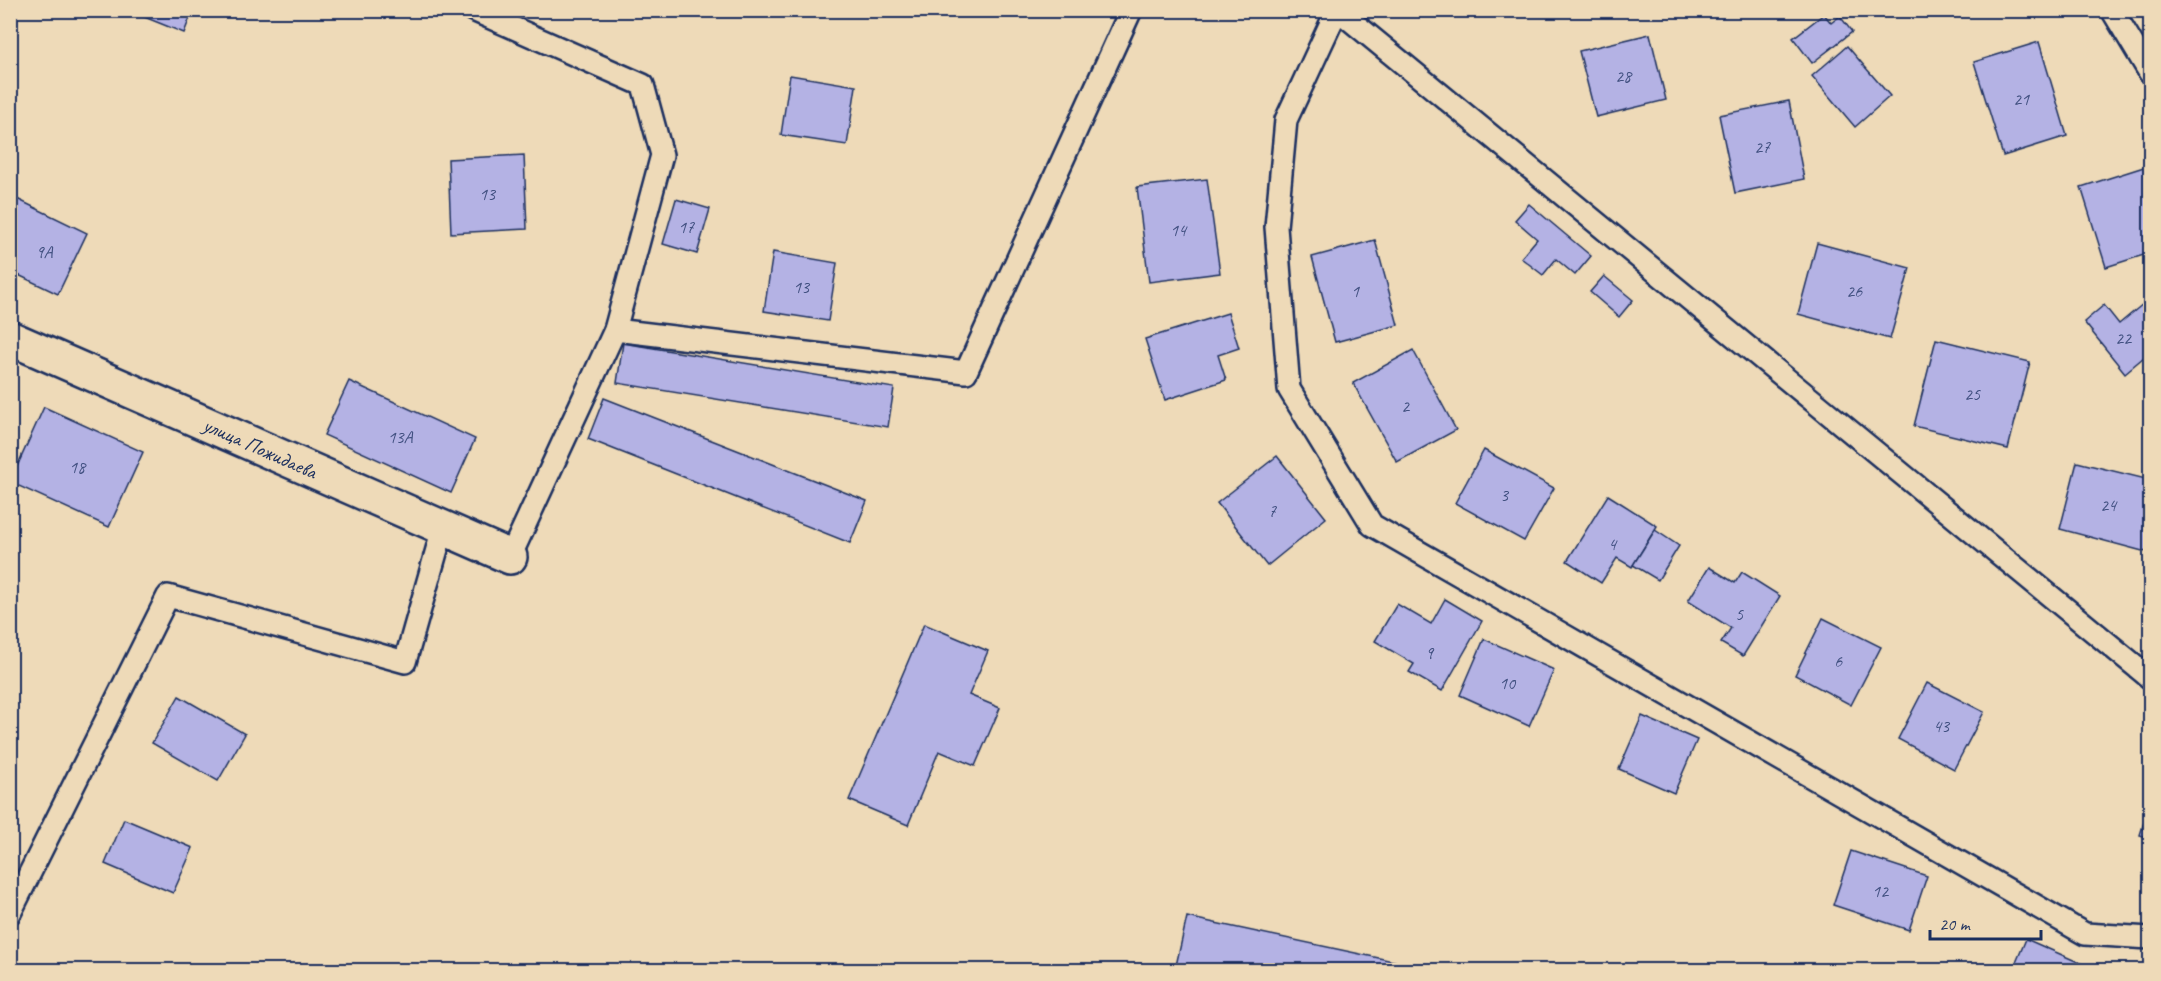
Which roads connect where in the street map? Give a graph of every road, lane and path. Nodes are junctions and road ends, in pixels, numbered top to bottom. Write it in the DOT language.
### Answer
graph roads {
  1 [pos="473,10"];
  2 [pos="1131,10"];
  3 [pos="1338,10"];
  4 [pos="2112,10"];
  5 [pos="2151,73"];
  6 [pos="615,330"];
  7 [pos="10,338"];
  8 [pos="443,528"];
  9 [pos="510,557"];
  10 [pos="2151,678"];
  11 [pos="10,913"];
  12 [pos="2151,938"];
  1 -- 6 [label="lane"];
  2 -- 6 [label="lane"];
  3 -- 10 [label="lane"];
  3 -- 12 [label="lane"];
  4 -- 5 [label="lane"];
  6 -- 9 [label="lane"];
  7 -- 8 [label="street, улица Пожидаева"];
  8 -- 9 [label="street, улица Пожидаева"];
  8 -- 11 [label="lane"];
}
